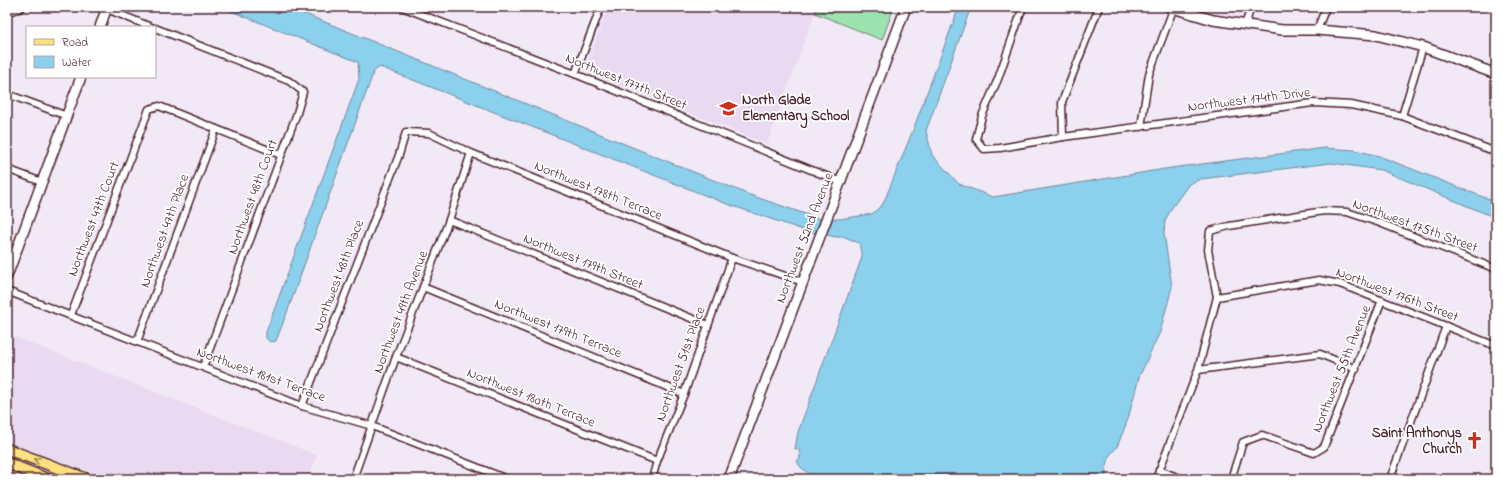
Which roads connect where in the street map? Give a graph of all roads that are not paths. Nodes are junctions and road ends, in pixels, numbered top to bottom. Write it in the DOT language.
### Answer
graph roads {
  1 [pos="402,7"];
  2 [pos="591,7"];
  3 [pos="906,7"];
  4 [pos="1023,7"];
  5 [pos="1099,7"];
  6 [pos="1251,7"];
  7 [pos="1326,7"];
  8 [pos="21,8"];
  9 [pos="107,8"];
  10 [pos="1172,8"];
  11 [pos="601,9"];
  12 [pos="7,12"];
  13 [pos="1245,25"];
  14 [pos="100,26"];
  15 [pos="149,26"];
  16 [pos="156,28"];
  17 [pos="1317,30"];
  18 [pos="1423,47"];
  19 [pos="575,74"];
  20 [pos="1496,74"];
  21 [pos="81,78"];
  22 [pos="7,94"];
  23 [pos="67,116"];
  24 [pos="1402,116"];
  25 [pos="1141,127"];
  26 [pos="216,129"];
  27 [pos="1063,137"];
  28 [pos="1496,152"];
  29 [pos="471,153"];
  30 [pos="281,155"];
  31 [pos="399,155"];
  32 [pos="7,169"];
  33 [pos="42,182"];
  34 [pos="841,182"];
  35 [pos="449,220"];
  36 [pos="11,253"];
  37 [pos="732,258"];
  38 [pos="1496,269"];
  39 [pos="7,276"];
  40 [pos="803,282"];
  41 [pos="423,287"];
  42 [pos="7,290"];
  43 [pos="1217,297"];
  44 [pos="1382,300"];
  45 [pos="71,315"];
  46 [pos="708,325"];
  47 [pos="1446,326"];
  48 [pos="137,342"];
  49 [pos="1496,346"];
  50 [pos="396,357"];
  51 [pos="203,367"];
  52 [pos="1356,368"];
  53 [pos="1198,370"];
  54 [pos="684,394"];
  55 [pos="302,406"];
  56 [pos="372,426"];
  57 [pos="7,449"];
  58 [pos="657,461"];
  59 [pos="7,463"];
  60 [pos="1159,470"];
  61 [pos="47,479"];
  62 [pos="87,479"];
  63 [pos="353,479"];
  64 [pos="507,479"];
  65 [pos="652,479"];
  66 [pos="729,479"];
  67 [pos="1156,479"];
  68 [pos="1182,479"];
  69 [pos="1231,479"];
  70 [pos="1390,479"];
  1 -- 19 [label="street, Northwest 177th Street"];
  2 -- 11 [label="street"];
  3 -- 34 [label="street, Northwest 52nd Avenue"];
  4 -- 27 [label="street, Northwest 174th Drive"];
  5 -- 27 [label="street"];
  6 -- 13 [label="street"];
  7 -- 17 [label="street"];
  8 -- 12 [label="street"];
  9 -- 14 [label="street"];
  9 -- 15 [label="street"];
  10 -- 13 [label="street"];
  10 -- 25 [label="street"];
  11 -- 19 [label="street"];
  13 -- 17 [label="street"];
  16 -- 30 [label="street, Northwest 48th Court"];
  17 -- 18 [label="street"];
  18 -- 20 [label="street"];
  18 -- 24 [label="street"];
  19 -- 34 [label="street, Northwest 177th Street"];
  21 -- 23 [label="street"];
  22 -- 23 [label="street"];
  23 -- 33 [label="street"];
  24 -- 25 [label="street, Northwest 174th Drive"];
  24 -- 28 [label="street, Northwest 174th Drive"];
  25 -- 27 [label="street, Northwest 174th Drive"];
  26 -- 30 [label="street"];
  26 -- 45 [label="street, Northwest 47th Court"];
  26 -- 48 [label="street, Northwest 47th Place"];
  29 -- 31 [label="street, Northwest 178th Terrace"];
  29 -- 35 [label="street, Northwest 49th Avenue"];
  29 -- 37 [label="street, Northwest 178th Terrace"];
  30 -- 51 [label="street, Northwest 48th Court"];
  31 -- 55 [label="street, Northwest 48th Place"];
  32 -- 33 [label="street"];
  33 -- 36 [label="street"];
  34 -- 40 [label="street, Northwest 52nd Avenue"];
  35 -- 41 [label="street, Northwest 49th Avenue"];
  35 -- 46 [label="street, Northwest 179th Street"];
  36 -- 39 [label="street"];
  37 -- 40 [label="street, Northwest 178th Terrace"];
  37 -- 46 [label="street, Northwest 51st Place"];
  38 -- 43 [label="street, Northwest 175th Street"];
  40 -- 66 [label="street, Northwest 52nd Avenue"];
  41 -- 50 [label="street, Northwest 49th Avenue"];
  41 -- 54 [label="street, Northwest 179th Terrace"];
  42 -- 45 [label="street, Northwest 181st Terrace"];
  43 -- 44 [label="street, Northwest 176th Street"];
  43 -- 53 [label="street"];
  44 -- 47 [label="street, Northwest 176th Street"];
  44 -- 52 [label="street, Northwest 55th Avenue"];
  45 -- 48 [label="street, Northwest 181st Terrace"];
  46 -- 54 [label="street, Northwest 51st Place"];
  47 -- 49 [label="street, Northwest 176th Street"];
  47 -- 70 [label="street"];
  48 -- 51 [label="street, Northwest 181st Terrace"];
  50 -- 56 [label="street, Northwest 49th Avenue"];
  50 -- 58 [label="street, Northwest 180th Terrace"];
  51 -- 55 [label="street, Northwest 181st Terrace"];
  52 -- 53 [label="street"];
  52 -- 69 [label="street, Northwest 55th Avenue"];
  53 -- 60 [label="street"];
  54 -- 58 [label="street, Northwest 51st Place"];
  55 -- 56 [label="street, Northwest 181st Terrace"];
  56 -- 63 [label="street, Northwest 49th Avenue"];
  56 -- 64 [label="street, Northwest 181st Terrace"];
  62 -- 57 [label="main road, one-way"];
  58 -- 65 [label="street, Northwest 51st Place"];
  59 -- 61 [label="main road"];
  60 -- 67 [label="street"];
  60 -- 68 [label="street"];
}
